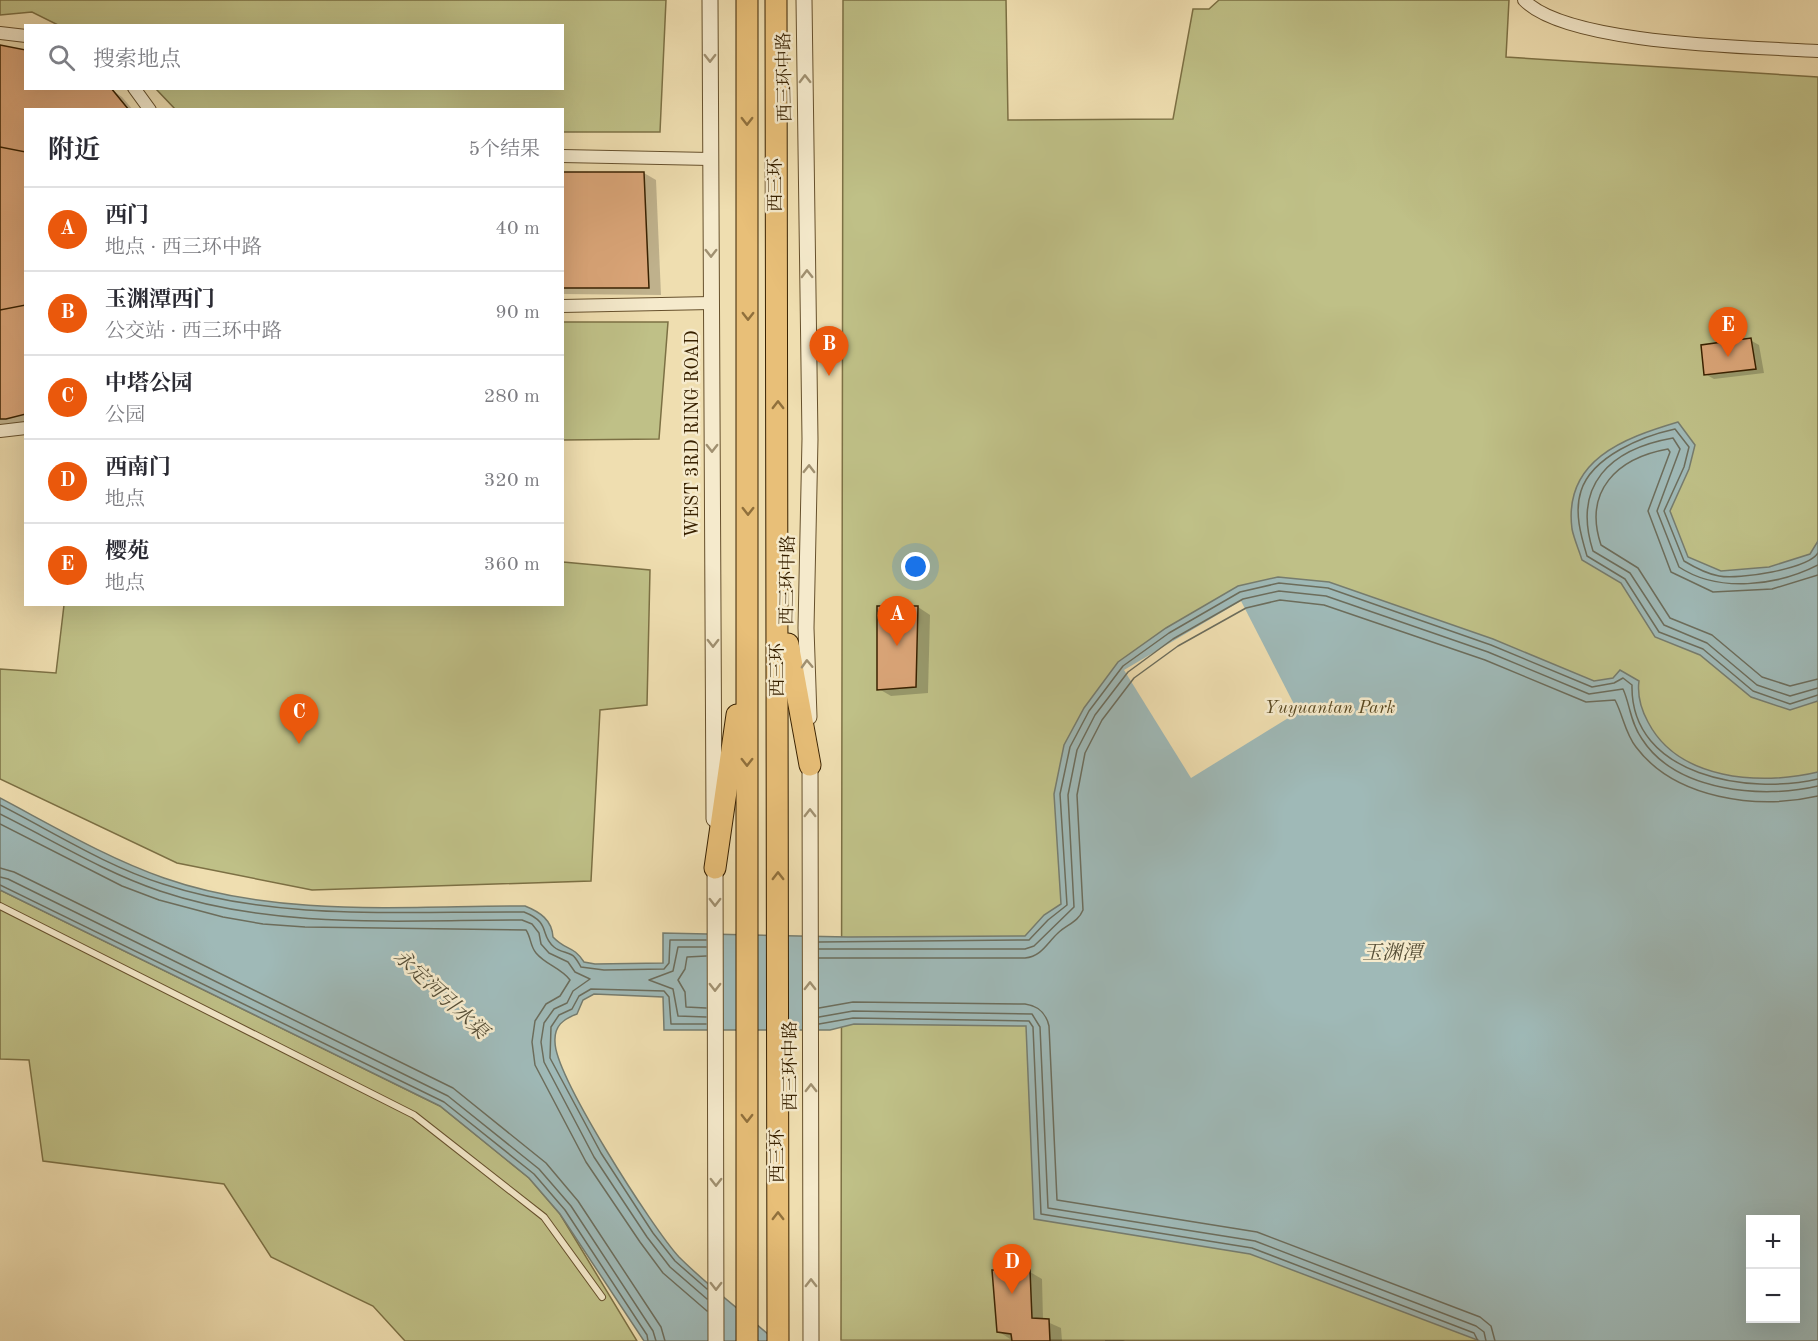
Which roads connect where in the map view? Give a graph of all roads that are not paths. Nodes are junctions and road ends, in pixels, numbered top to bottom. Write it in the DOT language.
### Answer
graph roads {
  1 [pos="710,0"];
  2 [pos="747,0"];
  3 [pos="776,0"];
  4 [pos="804,0"];
  5 [pos="1524,0"];
  6 [pos="0,33"];
  7 [pos="24,36"];
  8 [pos="1818,51"];
  9 [pos="135,90"];
  10 [pos="149,108"];
  11 [pos="564,156"];
  12 [pos="710,159"];
  13 [pos="711,303"];
  14 [pos="564,306"];
  15 [pos="24,428"];
  16 [pos="0,431"];
  17 [pos="778,589"];
  18 [pos="748,641"];
  19 [pos="810,765"];
  20 [pos="715,868"];
  21 [pos="0,906"];
  22 [pos="602,1297"];
  23 [pos="716,1341"];
  24 [pos="747,1341"];
  25 [pos="778,1341"];
  26 [pos="811,1341"];
  1 -- 12 [label="street, WEST 3RD RING ROAD, one-way"];
  2 -- 18 [label="highway, 西三环, one-way"];
  17 -- 3 [label="highway, 西三环, one-way"];
  19 -- 4 [label="street, 西三环中路, one-way"];
  5 -- 8 [label="street"];
  6 -- 7 [label="street"];
  9 -- 10 [label="street"];
  11 -- 12 [label="street"];
  12 -- 13 [label="street, WEST 3RD RING ROAD, one-way"];
  13 -- 14 [label="street"];
  13 -- 20 [label="street, WEST 3RD RING ROAD, one-way"];
  15 -- 16 [label="street"];
  17 -- 19 [label="highway"];
  25 -- 17 [label="highway, 西三环, one-way"];
  18 -- 20 [label="highway"];
  18 -- 24 [label="highway, 西三环, one-way"];
  26 -- 19 [label="street, 西三环中路, one-way"];
  20 -- 23 [label="street, one-way"];
  21 -- 22 [label="lane"];
}
